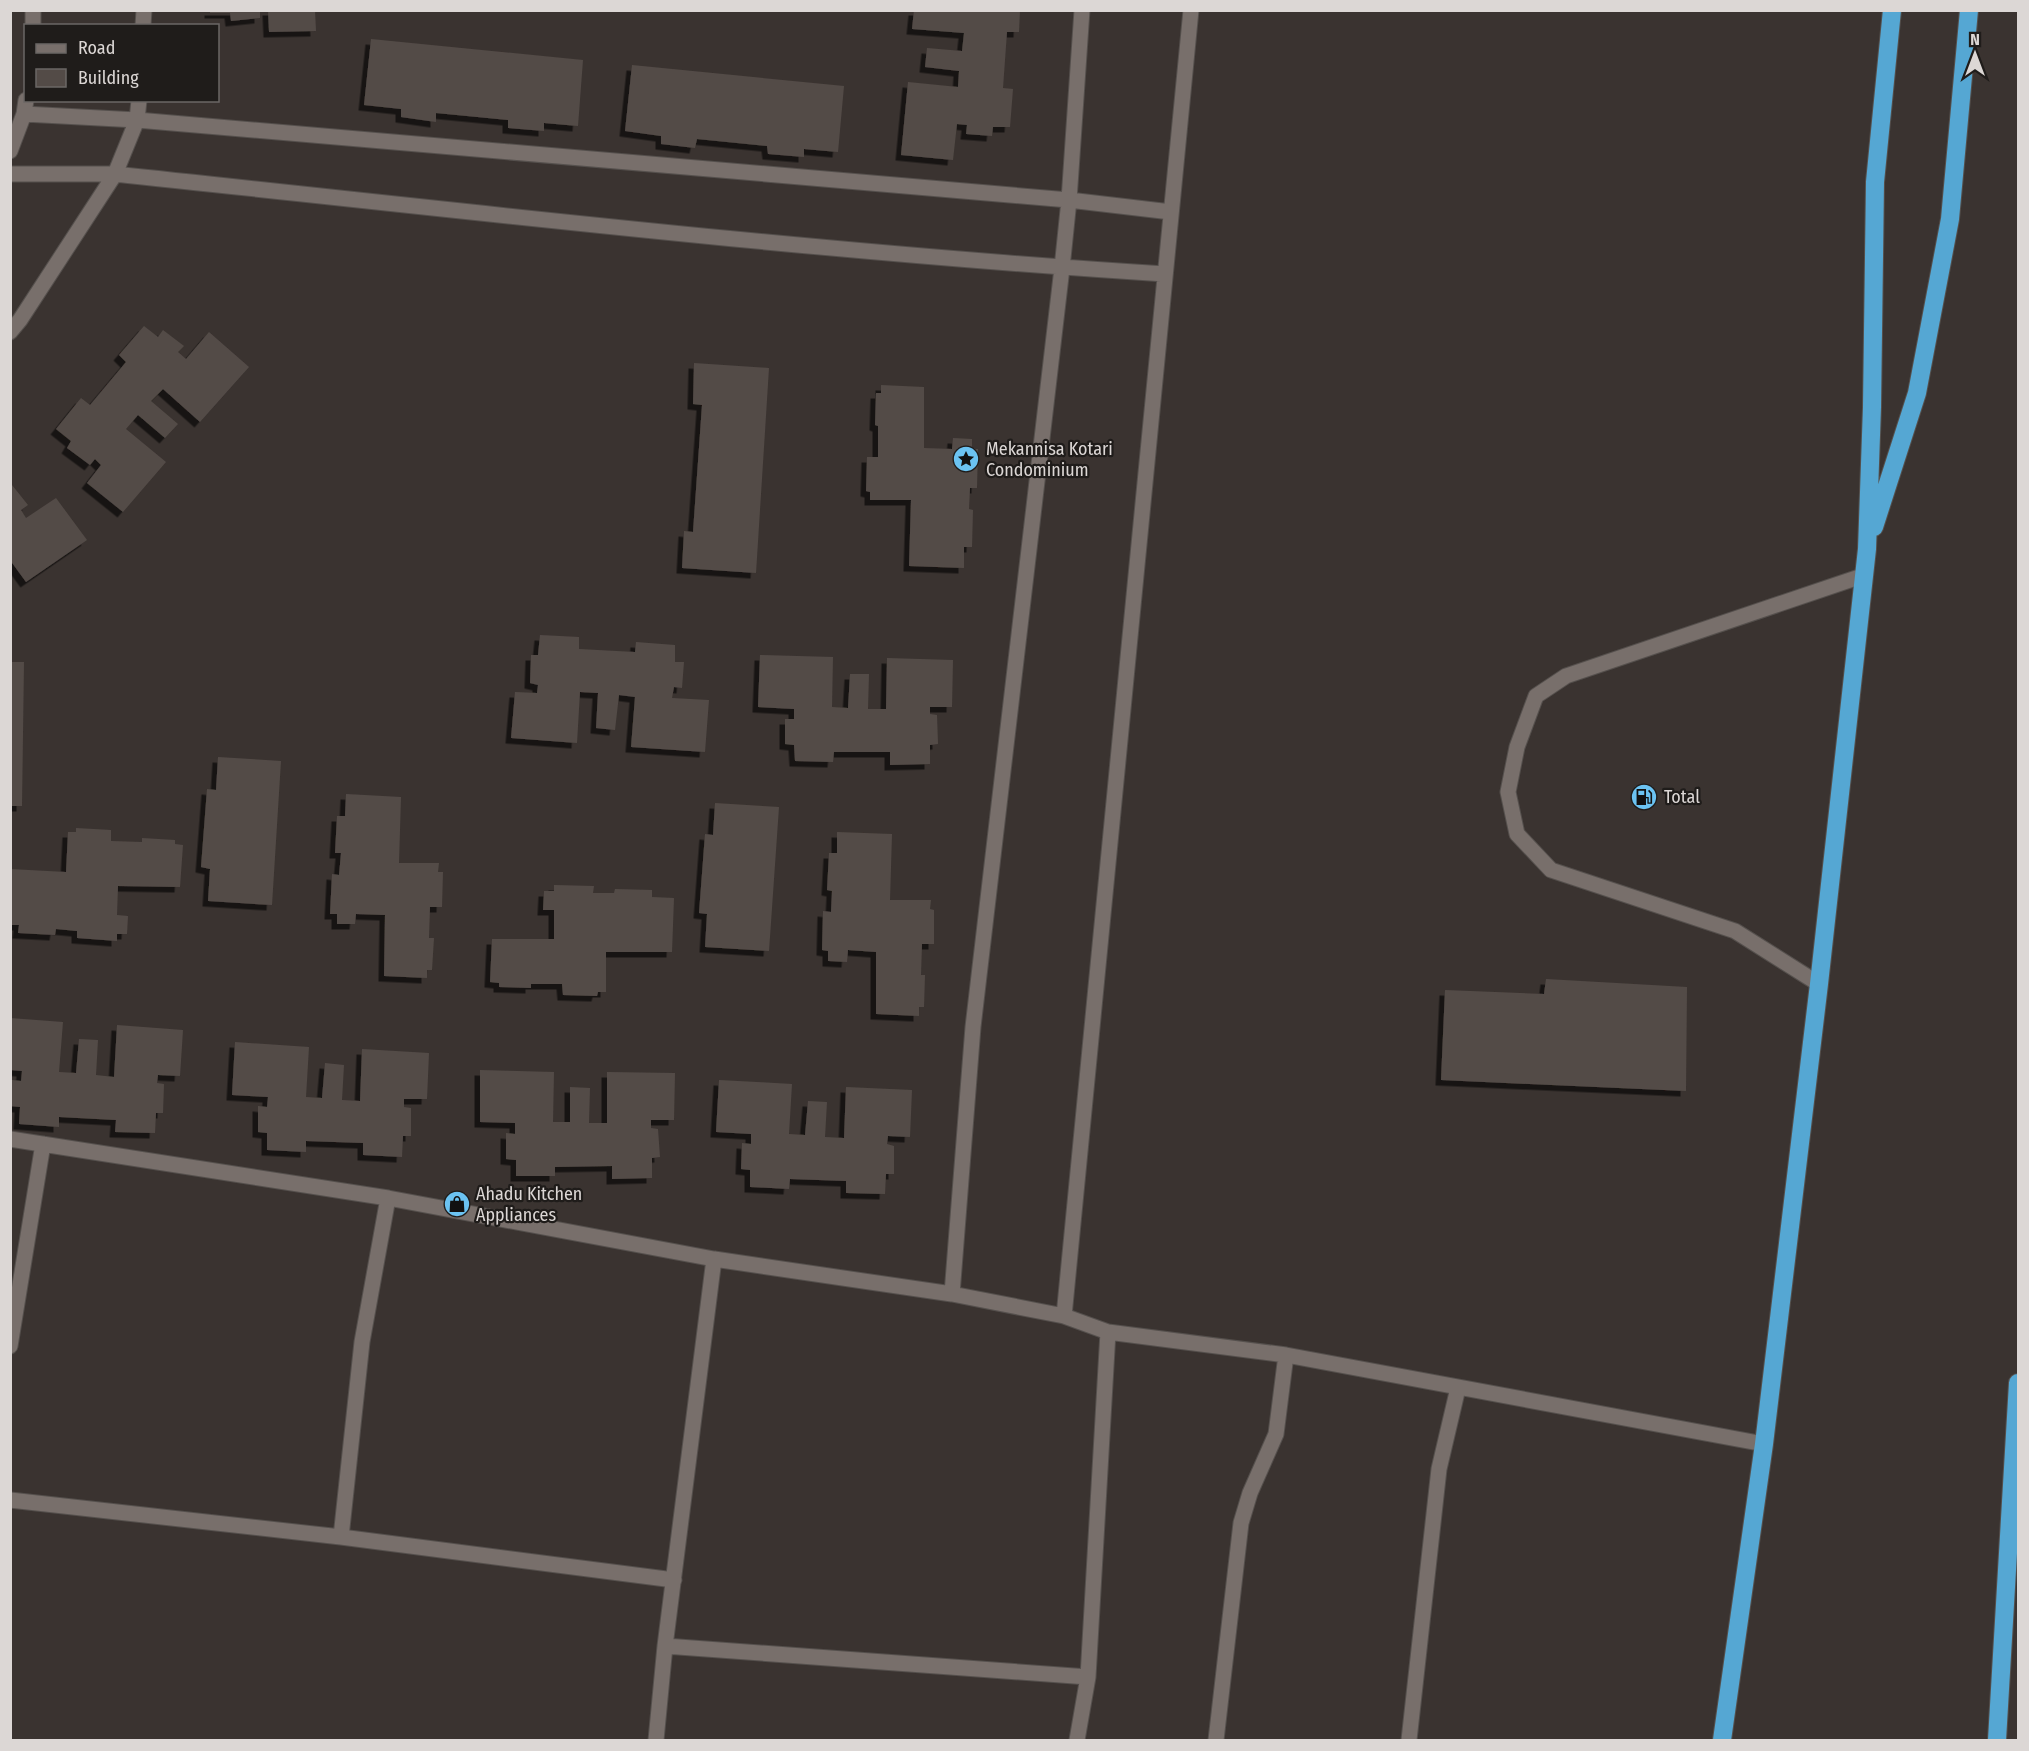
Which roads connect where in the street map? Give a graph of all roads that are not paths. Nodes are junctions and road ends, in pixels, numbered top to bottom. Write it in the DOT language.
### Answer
graph roads {
  1 [pos="1082,10"];
  2 [pos="1191,10"];
  3 [pos="1892,10"];
  4 [pos="1969,10"];
  5 [pos="139,102"];
  6 [pos="25,107"];
  7 [pos="138,120"];
  8 [pos="10,151"];
  9 [pos="10,174"];
  10 [pos="115,174"];
  11 [pos="1069,200"];
  12 [pos="1171,212"];
  13 [pos="1062,268"];
  14 [pos="1165,274"];
  15 [pos="10,332"];
  16 [pos="1867,549"];
  17 [pos="1862,576"];
  18 [pos="1819,984"];
  19 [pos="10,1139"];
  20 [pos="42,1144"];
  21 [pos="387,1198"];
  22 [pos="714,1259"];
  23 [pos="952,1294"];
  24 [pos="1064,1316"];
  25 [pos="1108,1332"];
  26 [pos="10,1346"];
  27 [pos="1286,1355"];
  28 [pos="2019,1383"];
  29 [pos="1458,1388"];
  30 [pos="1764,1444"];
  31 [pos="10,1500"];
  32 [pos="341,1537"];
  33 [pos="674,1580"];
  34 [pos="665,1646"];
  35 [pos="1088,1677"];
  36 [pos="656,1740"];
  37 [pos="1077,1740"];
  38 [pos="1216,1740"];
  39 [pos="1408,1740"];
  40 [pos="1722,1740"];
  41 [pos="1997,1740"];
  1 -- 11 [label="street"];
  2 -- 12 [label="street"];
  3 -- 16 [label="highway"];
  4 -- 16 [label="highway"];
  5 -- 7 [label="street"];
  6 -- 7 [label="street"];
  6 -- 8 [label="street"];
  7 -- 10 [label="street"];
  7 -- 11 [label="street"];
  9 -- 10 [label="street"];
  10 -- 13 [label="street"];
  10 -- 15 [label="street"];
  11 -- 12 [label="street"];
  11 -- 13 [label="street"];
  12 -- 14 [label="street"];
  13 -- 14 [label="street"];
  13 -- 23 [label="street"];
  14 -- 24 [label="street"];
  16 -- 17 [label="highway"];
  17 -- 18 [label="highway"];
  17 -- 18 [label="street"];
  18 -- 30 [label="highway"];
  19 -- 20 [label="street"];
  20 -- 21 [label="street"];
  20 -- 26 [label="street"];
  21 -- 22 [label="street"];
  21 -- 32 [label="street"];
  22 -- 23 [label="street"];
  22 -- 33 [label="street"];
  23 -- 24 [label="street"];
  24 -- 25 [label="street"];
  25 -- 27 [label="street"];
  25 -- 35 [label="street"];
  27 -- 29 [label="street"];
  27 -- 38 [label="street"];
  28 -- 41 [label="highway"];
  29 -- 30 [label="street"];
  29 -- 39 [label="street"];
  30 -- 40 [label="highway"];
  31 -- 32 [label="street"];
  32 -- 33 [label="street"];
  33 -- 34 [label="street"];
  34 -- 35 [label="street"];
  34 -- 36 [label="street"];
  35 -- 37 [label="street"];
}
